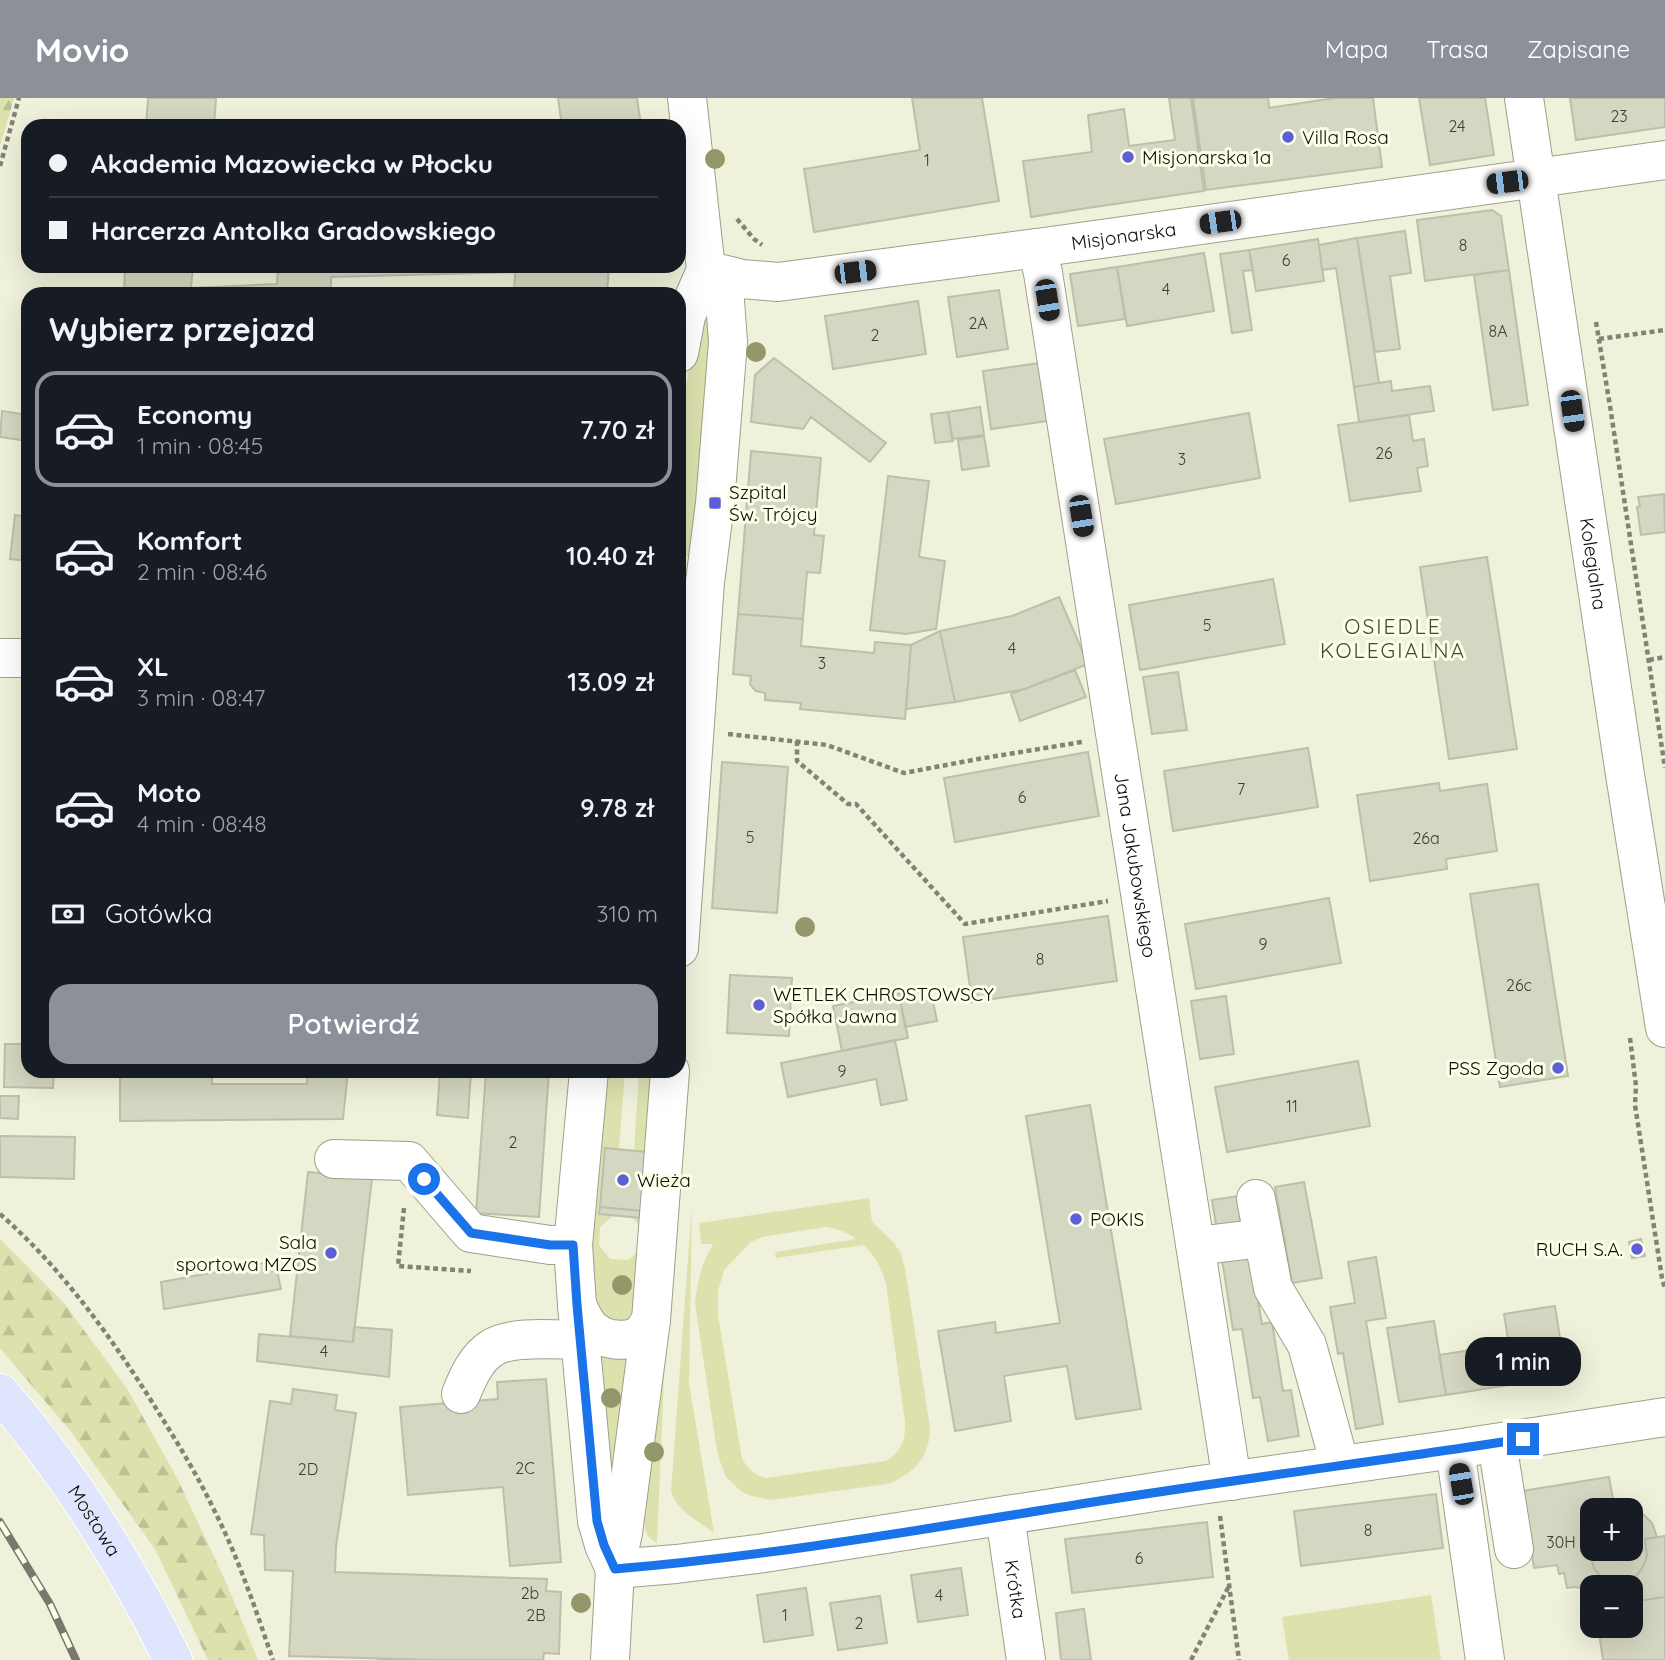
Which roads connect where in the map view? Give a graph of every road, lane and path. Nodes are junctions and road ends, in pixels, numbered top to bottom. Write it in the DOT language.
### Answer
graph roads {
  1 [pos="19,98"];
  2 [pos="687,98"];
  3 [pos="1524,98"];
  4 [pos="1665,160"];
  5 [pos="0,166"];
  6 [pos="1537,178"];
  7 [pos="1037,248"];
  8 [pos="706,270"];
  9 [pos="1594,312"];
  10 [pos="686,316"];
  11 [pos="1665,330"];
  12 [pos="1599,339"];
  13 [pos="692,576"];
  14 [pos="1665,657"];
  15 [pos="0,658"];
  16 [pos="21,658"];
  17 [pos="1649,660"];
  18 [pos="720,733"];
  19 [pos="797,741"];
  20 [pos="1088,741"];
  21 [pos="1663,742"];
  22 [pos="686,748"];
  23 [pos="1665,768"];
  24 [pos="1110,901"];
  25 [pos="1665,1028"];
  26 [pos="588,1078"];
  27 [pos="669,1078"];
  28 [pos="334,1159"];
  29 [pos="1256,1199"];
  30 [pos="0,1213"];
  31 [pos="1263,1238"];
  32 [pos="573,1245"];
  33 [pos="1196,1246"];
  34 [pos="651,1320"];
  35 [pos="579,1322"];
  36 [pos="0,1393"];
  37 [pos="461,1394"];
  38 [pos="1665,1417"];
  39 [pos="1497,1443"];
  40 [pos="1455,1450"];
  41 [pos="1340,1465"];
  42 [pos="1226,1497"];
  43 [pos="1005,1516"];
  44 [pos="1514,1549"];
  45 [pos="615,1569"];
  46 [pos="1229,1586"];
  47 [pos="1025,1657"];
  48 [pos="173,1660"];
  49 [pos="273,1660"];
  50 [pos="610,1660"];
  51 [pos="1191,1660"];
  52 [pos="1239,1660"];
  53 [pos="1485,1660"];
  1 -- 5 [label="path"];
  2 -- 8 [label="street"];
  3 -- 6 [label="street, Kolegialna"];
  4 -- 6 [label="street, Misjonarska"];
  6 -- 7 [label="street, Misjonarska"];
  6 -- 25 [label="street, Kolegialna"];
  7 -- 8 [label="street, Misjonarska"];
  7 -- 33 [label="street, Jana Jakubowskiego"];
  8 -- 10 [label="street"];
  8 -- 13 [label="street"];
  9 -- 12 [label="path"];
  11 -- 12 [label="path"];
  12 -- 17 [label="path"];
  13 -- 22 [label="street"];
  14 -- 17 [label="path"];
  15 -- 16 [label="street"];
  17 -- 21 [label="path"];
  18 -- 19 [label="path"];
  19 -- 20 [label="path"];
  19 -- 24 [label="path"];
  21 -- 23 [label="path"];
  26 -- 32 [label="street"];
  27 -- 34 [label="street"];
  28 -- 32 [label="street"];
  29 -- 31 [label="street"];
  30 -- 49 [label="path"];
  31 -- 33 [label="street"];
  31 -- 41 [label="street"];
  32 -- 35 [label="street"];
  33 -- 42 [label="street, Jana Jakubowskiego"];
  34 -- 35 [label="street"];
  34 -- 45 [label="street"];
  35 -- 37 [label="street"];
  35 -- 45 [label="street"];
  36 -- 48 [label="main road, Mostowa"];
  38 -- 39 [label="street"];
  39 -- 40 [label="street"];
  39 -- 44 [label="street"];
  40 -- 41 [label="street"];
  40 -- 53 [label="street"];
  41 -- 42 [label="street"];
  42 -- 43 [label="street"];
  42 -- 46 [label="path"];
  43 -- 45 [label="street"];
  43 -- 47 [label="street, Krótka"];
  45 -- 50 [label="street"];
  46 -- 51 [label="path"];
  46 -- 52 [label="path"];
}
